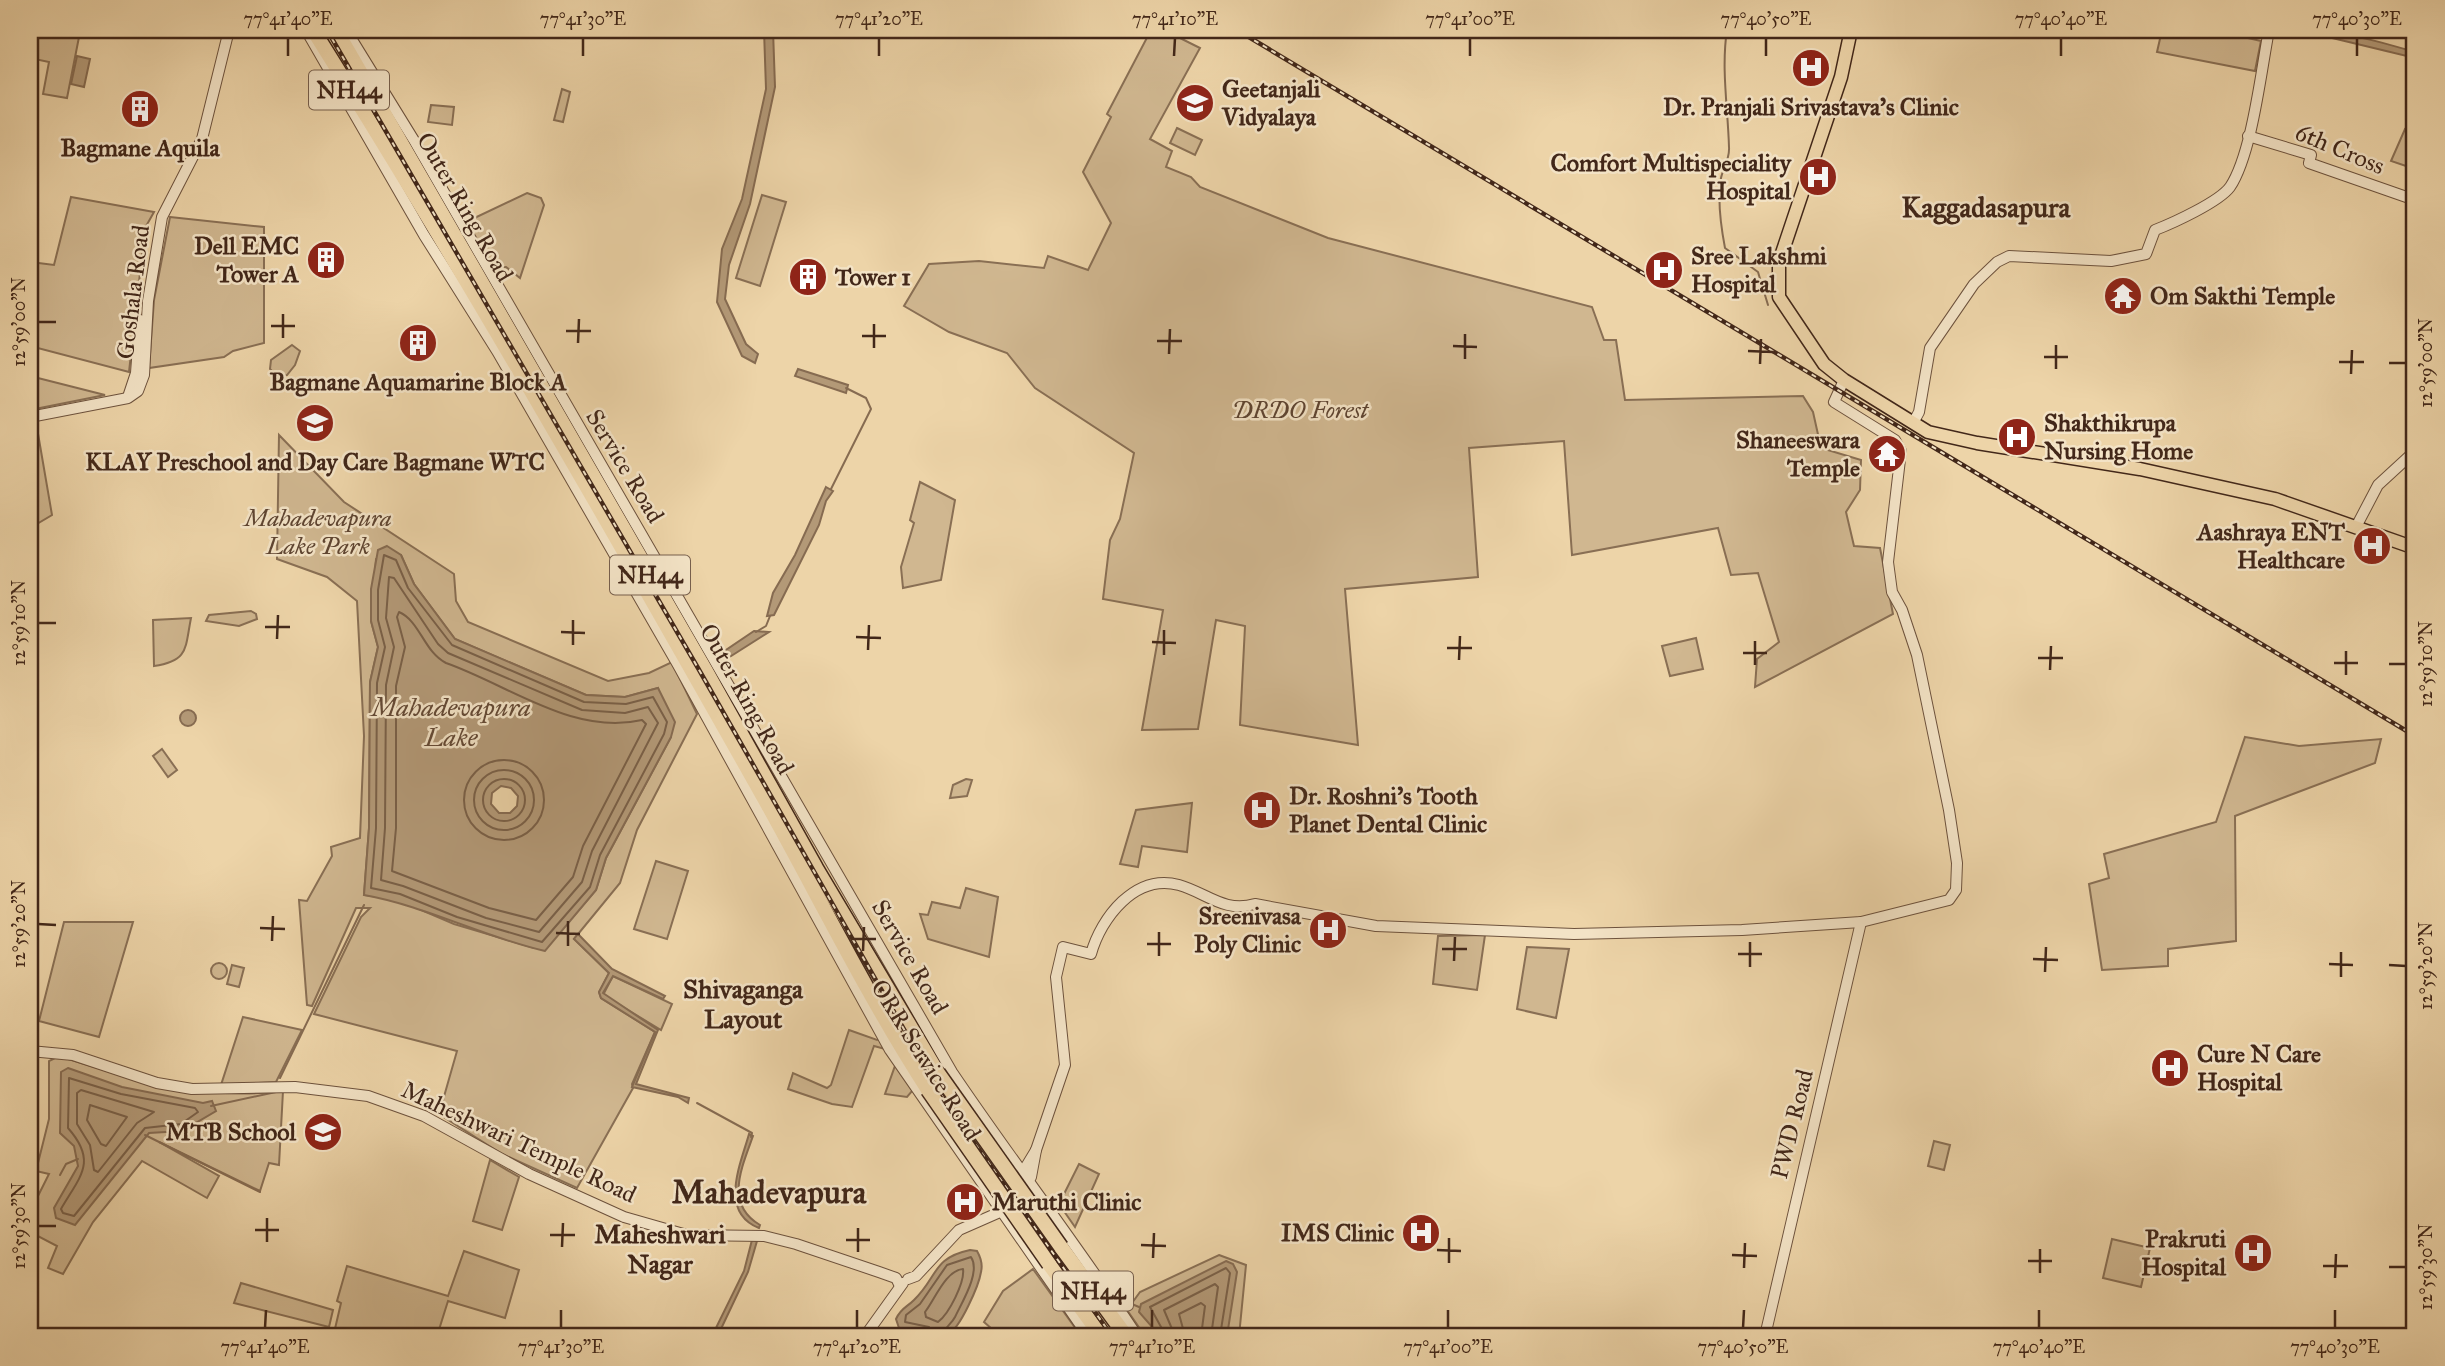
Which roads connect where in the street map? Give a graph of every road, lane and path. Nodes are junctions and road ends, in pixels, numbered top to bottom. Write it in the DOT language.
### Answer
graph roads {
  1 [pos="223,30"];
  2 [pos="229,30"];
  3 [pos="306,30"];
  4 [pos="313,30"];
  5 [pos="336,30"];
  6 [pos="346,30"];
  7 [pos="1852,30"];
  8 [pos="2269,30"];
  9 [pos="2248,136"];
  10 [pos="2415,200"];
  11 [pos="166,204"];
  12 [pos="1844,380"];
  13 [pos="554,398"];
  14 [pos="30,417"];
  15 [pos="1913,423"];
  16 [pos="549,434"];
  17 [pos="2415,451"];
  18 [pos="2356,527"];
  19 [pos="2415,548"];
  20 [pos="657,622"];
  21 [pos="711,666"];
  22 [pos="1861,922"];
  23 [pos="30,1051"];
  24 [pos="1024,1178"];
  25 [pos="998,1209"];
  26 [pos="904,1282"];
  27 [pos="865,1336"];
  28 [pos="1088,1336"];
  29 [pos="1101,1336"];
  30 [pos="1126,1336"];
  31 [pos="1137,1336"];
  32 [pos="1765,1336"];
  1 -- 11 [label="street, Goshala Road"];
  2 -- 11 [label="street, Goshala Road"];
  3 -- 16 [label="street"];
  4 -- 16 [label="highway, Outer Ring Road / NH44"];
  5 -- 13 [label="highway, Outer Ring Road / NH44"];
  6 -- 13 [label="street, Service Road"];
  7 -- 12 [label="main road"];
  8 -- 9 [label="street"];
  9 -- 10 [label="street, 6th Cross"];
  9 -- 15 [label="street"];
  11 -- 14 [label="street, Goshala Road"];
  12 -- 15 [label="main road"];
  12 -- 22 [label="street"];
  13 -- 21 [label="highway, Outer Ring Road / NH44"];
  15 -- 18 [label="main road"];
  16 -- 20 [label="highway, Outer Ring Road / NH44"];
  17 -- 18 [label="street"];
  18 -- 19 [label="main road"];
  20 -- 25 [label="street, ORR Service Road"];
  20 -- 29 [label="highway, Outer Ring Road / NH44, bridge"];
  21 -- 24 [label="street, Service Road"];
  21 -- 30 [label="highway, Outer Ring Road / NH44, bridge"];
  22 -- 24 [label="street"];
  22 -- 32 [label="street, PWD Road"];
  23 -- 26 [label="street, Maheshwari Temple Road"];
  24 -- 25 [label="street"];
  24 -- 31 [label="street, Service Road"];
  25 -- 26 [label="street"];
  25 -- 28 [label="street, ORR Service Road"];
  26 -- 27 [label="street"];
}
